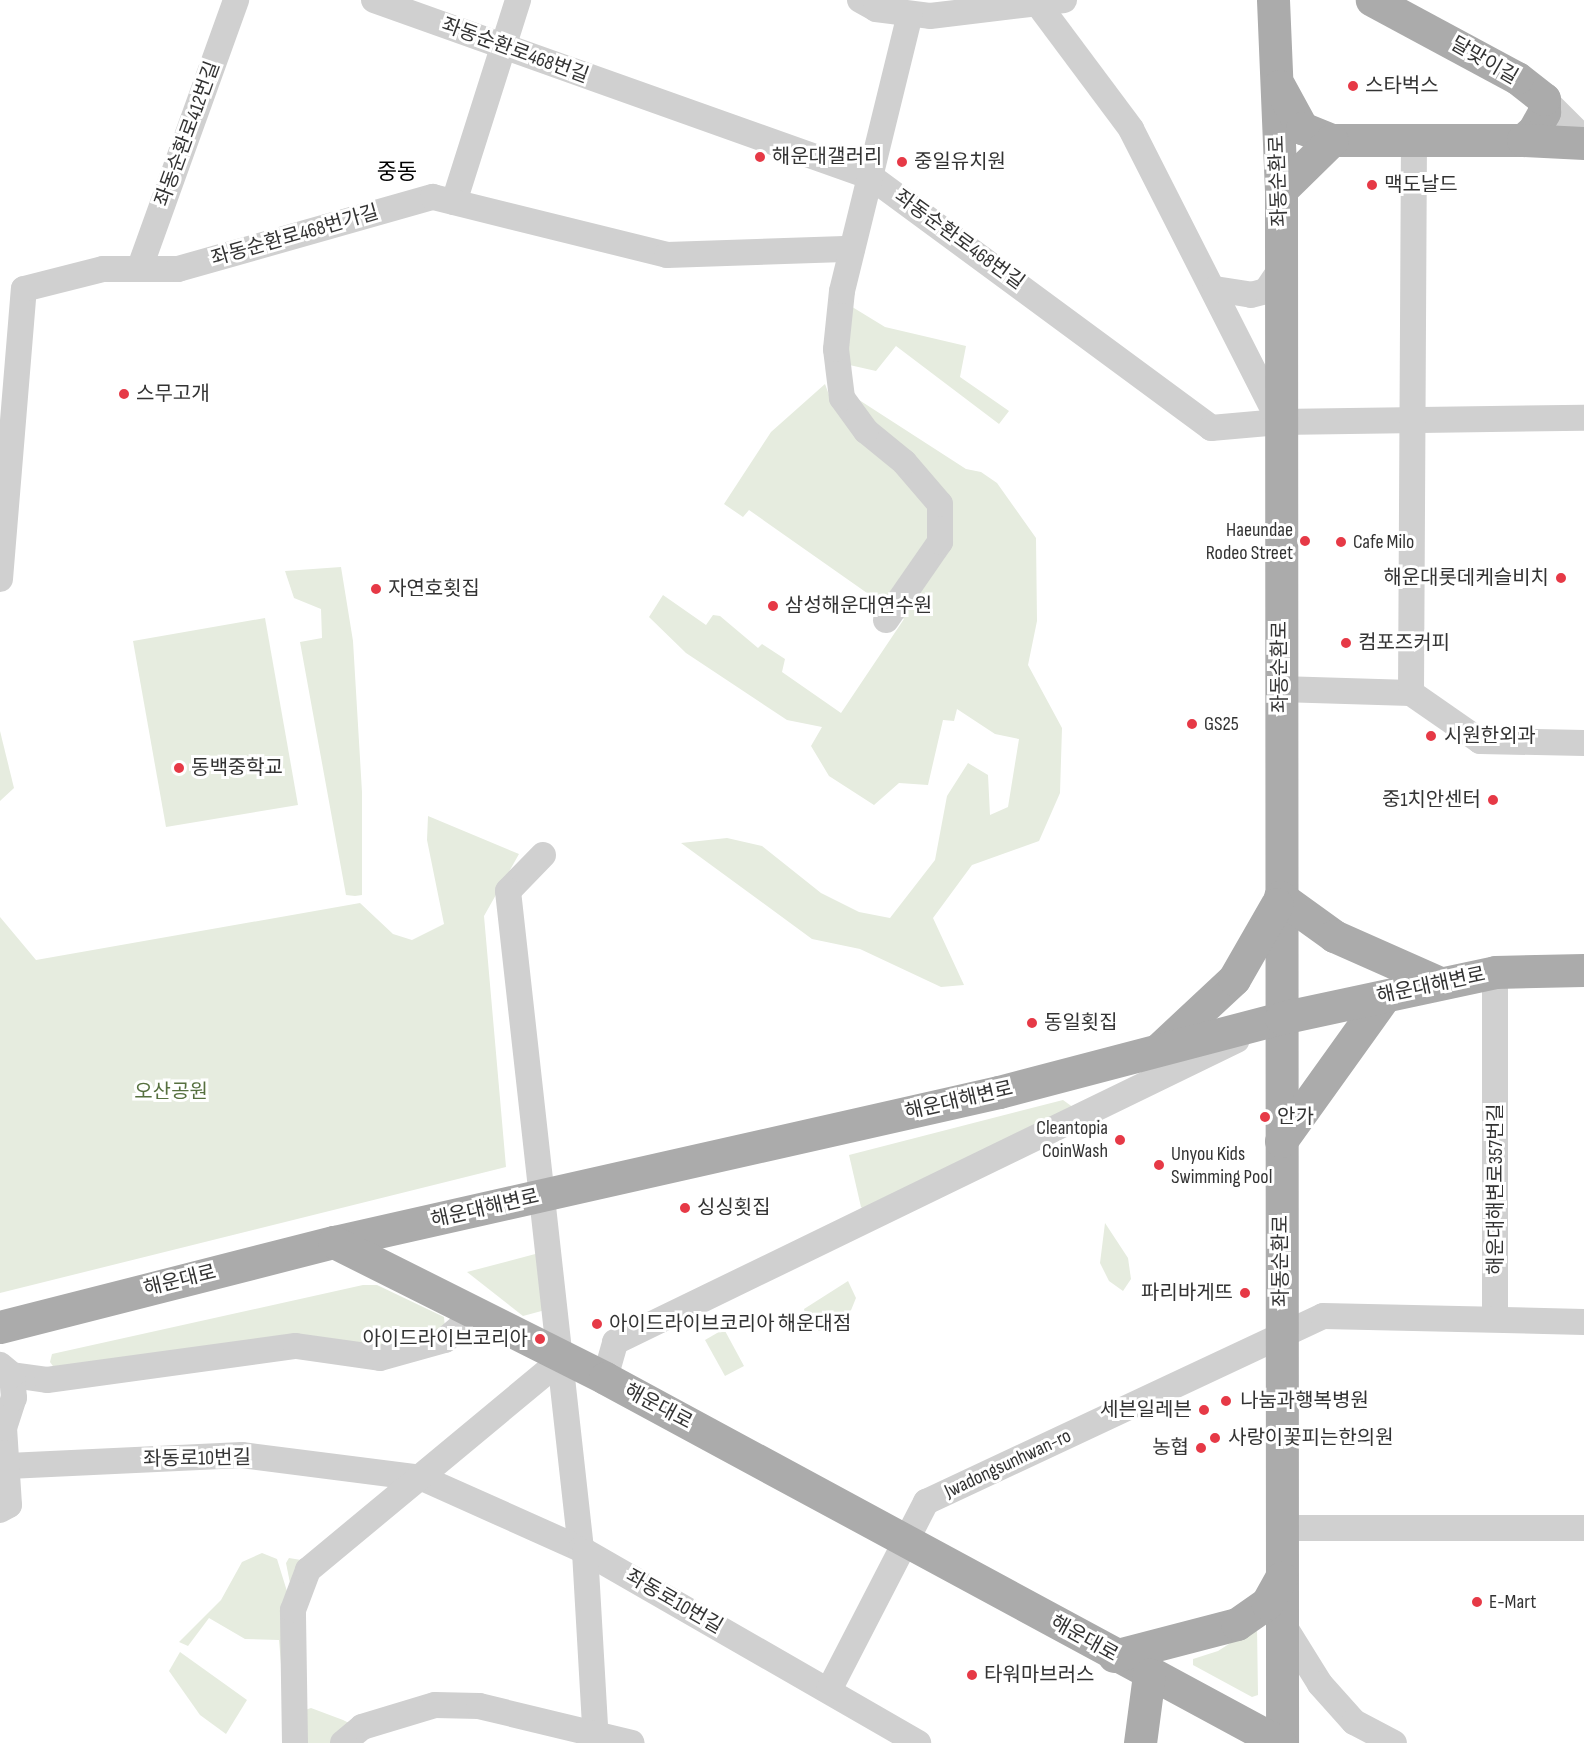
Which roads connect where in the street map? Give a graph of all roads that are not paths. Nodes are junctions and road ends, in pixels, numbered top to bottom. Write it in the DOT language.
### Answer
graph roads {
  1 [pos="236,0"];
  2 [pos="374,0"];
  3 [pos="518,0"];
  4 [pos="860,0"];
  5 [pos="1273,0"];
  6 [pos="1046,2"];
  7 [pos="1384,4"];
  8 [pos="910,15"];
  9 [pos="503,47"];
  10 [pos="1276,79"];
  11 [pos="1544,99"];
  12 [pos="1332,140"];
  13 [pos="1523,140"];
  14 [pos="1414,141"];
  15 [pos="1584,141"];
  16 [pos="871,177"];
  17 [pos="1281,190"];
  18 [pos="454,202"];
  19 [pos="852,249"];
  20 [pos="140,267"];
  21 [pos="1280,270"];
  22 [pos="1215,289"];
  23 [pos="7,406"];
  24 [pos="1584,418"];
  25 [pos="1412,419"];
  26 [pos="1280,422"];
  27 [pos="0,579"];
  28 [pos="886,620"];
  29 [pos="1280,689"];
  30 [pos="1411,693"];
  31 [pos="1584,743"];
  32 [pos="543,855"];
  33 [pos="1280,897"];
  34 [pos="1584,970"];
  35 [pos="1495,972"];
  36 [pos="1440,983"];
  37 [pos="1385,996"];
  38 [pos="1281,1018"];
  39 [pos="1157,1050"];
  40 [pos="1281,1141"];
  41 [pos="544,1196"];
  42 [pos="334,1242"];
  43 [pos="477,1313"];
  44 [pos="1495,1318"];
  45 [pos="1584,1322"];
  46 [pos="0,1326"];
  47 [pos="1281,1335"];
  48 [pos="562,1359"];
  49 [pos="6,1370"];
  50 [pos="605,1378"];
  51 [pos="8,1466"];
  52 [pos="422,1478"];
  53 [pos="5,1507"];
  54 [pos="1281,1528"];
  55 [pos="1584,1528"];
  56 [pos="907,1541"];
  57 [pos="583,1550"];
  58 [pos="1281,1578"];
  59 [pos="1281,1621"];
  60 [pos="1114,1656"];
  61 [pos="1149,1675"];
  62 [pos="829,1690"];
  63 [pos="596,1739"];
  64 [pos="295,1743"];
  65 [pos="343,1743"];
  66 [pos="632,1743"];
  67 [pos="918,1743"];
  68 [pos="1140,1743"];
  69 [pos="1281,1743"];
  70 [pos="1394,1743"];
  1 -- 20 [label="street, 좌동순환로412번길"];
  2 -- 9 [label="street, 좌동순환로468번길"];
  3 -- 9 [label="street"];
  4 -- 8 [label="street"];
  5 -- 10 [label="main road, 좌동순환로"];
  6 -- 8 [label="street"];
  6 -- 22 [label="street"];
  7 -- 11 [label="main road, 달맞이길"];
  8 -- 16 [label="street"];
  9 -- 16 [label="street, 좌동순환로468번길"];
  9 -- 18 [label="street"];
  10 -- 12 [label="main road"];
  10 -- 17 [label="main road, 좌동순환로"];
  11 -- 13 [label="main road"];
  11 -- 15 [label="street, 달맞이길"];
  12 -- 14 [label="main road"];
  12 -- 17 [label="main road"];
  13 -- 14 [label="main road"];
  13 -- 15 [label="main road"];
  14 -- 25 [label="street"];
  16 -- 19 [label="street"];
  16 -- 26 [label="street, 좌동순환로468번길"];
  17 -- 21 [label="main road, 좌동순환로"];
  18 -- 19 [label="street, 좌동순환로468번가길"];
  18 -- 20 [label="street, 좌동순환로468번가길"];
  19 -- 28 [label="street"];
  20 -- 23 [label="street, 좌동순환로468번가길"];
  21 -- 22 [label="street"];
  21 -- 26 [label="main road, 좌동순환로"];
  22 -- 26 [label="street"];
  23 -- 27 [label="street, 좌동순환로468번가길"];
  24 -- 25 [label="street, 좌동순환로468번길"];
  25 -- 26 [label="street, 좌동순환로468번길"];
  25 -- 30 [label="street"];
  26 -- 29 [label="main road, 좌동순환로"];
  29 -- 30 [label="street"];
  29 -- 33 [label="main road, 좌동순환로"];
  30 -- 31 [label="street"];
  32 -- 41 [label="street"];
  33 -- 36 [label="main road"];
  33 -- 38 [label="main road, 좌동순환로"];
  33 -- 39 [label="main road"];
  34 -- 35 [label="main road, 해운대해변로"];
  35 -- 36 [label="main road, 해운대해변로"];
  35 -- 44 [label="street, 해운대해변로357번길"];
  36 -- 37 [label="main road, 해운대해변로"];
  37 -- 38 [label="main road, 해운대해변로"];
  37 -- 40 [label="main road"];
  38 -- 39 [label="main road, 해운대해변로"];
  38 -- 40 [label="main road, 좌동순환로"];
  38 -- 50 [label="street"];
  39 -- 41 [label="main road, 해운대해변로"];
  40 -- 47 [label="main road, 좌동순환로"];
  41 -- 42 [label="main road, 해운대해변로"];
  41 -- 48 [label="street"];
  42 -- 43 [label="main road, 해운대로"];
  42 -- 46 [label="main road, 해운대로"];
  43 -- 48 [label="main road, 해운대로"];
  43 -- 49 [label="street"];
  44 -- 45 [label="street"];
  44 -- 47 [label="street, 좌동순환로"];
  47 -- 54 [label="main road, 좌동순환로"];
  47 -- 56 [label="street, Jwadongsunhwan-ro"];
  48 -- 50 [label="main road, 해운대로"];
  48 -- 52 [label="street"];
  48 -- 57 [label="street"];
  49 -- 51 [label="street"];
  50 -- 56 [label="main road, 해운대로"];
  51 -- 52 [label="street, 좌동로10번길"];
  51 -- 53 [label="street"];
  52 -- 57 [label="street, 좌동로10번길"];
  52 -- 64 [label="street"];
  54 -- 55 [label="street"];
  54 -- 58 [label="main road, 좌동순환로"];
  56 -- 60 [label="main road, 해운대로"];
  56 -- 62 [label="street, Jwadongsunhwan-ro"];
  57 -- 62 [label="street, 좌동로10번길"];
  57 -- 63 [label="street"];
  58 -- 59 [label="main road, 좌동순환로"];
  58 -- 60 [label="main road"];
  59 -- 69 [label="main road, 좌동순환로"];
  59 -- 70 [label="street"];
  60 -- 61 [label="main road, 해운대로"];
  61 -- 68 [label="main road"];
  61 -- 69 [label="main road, 해운대로"];
  62 -- 67 [label="street, 좌동로10번길"];
  63 -- 65 [label="street"];
  63 -- 66 [label="street"];
}
